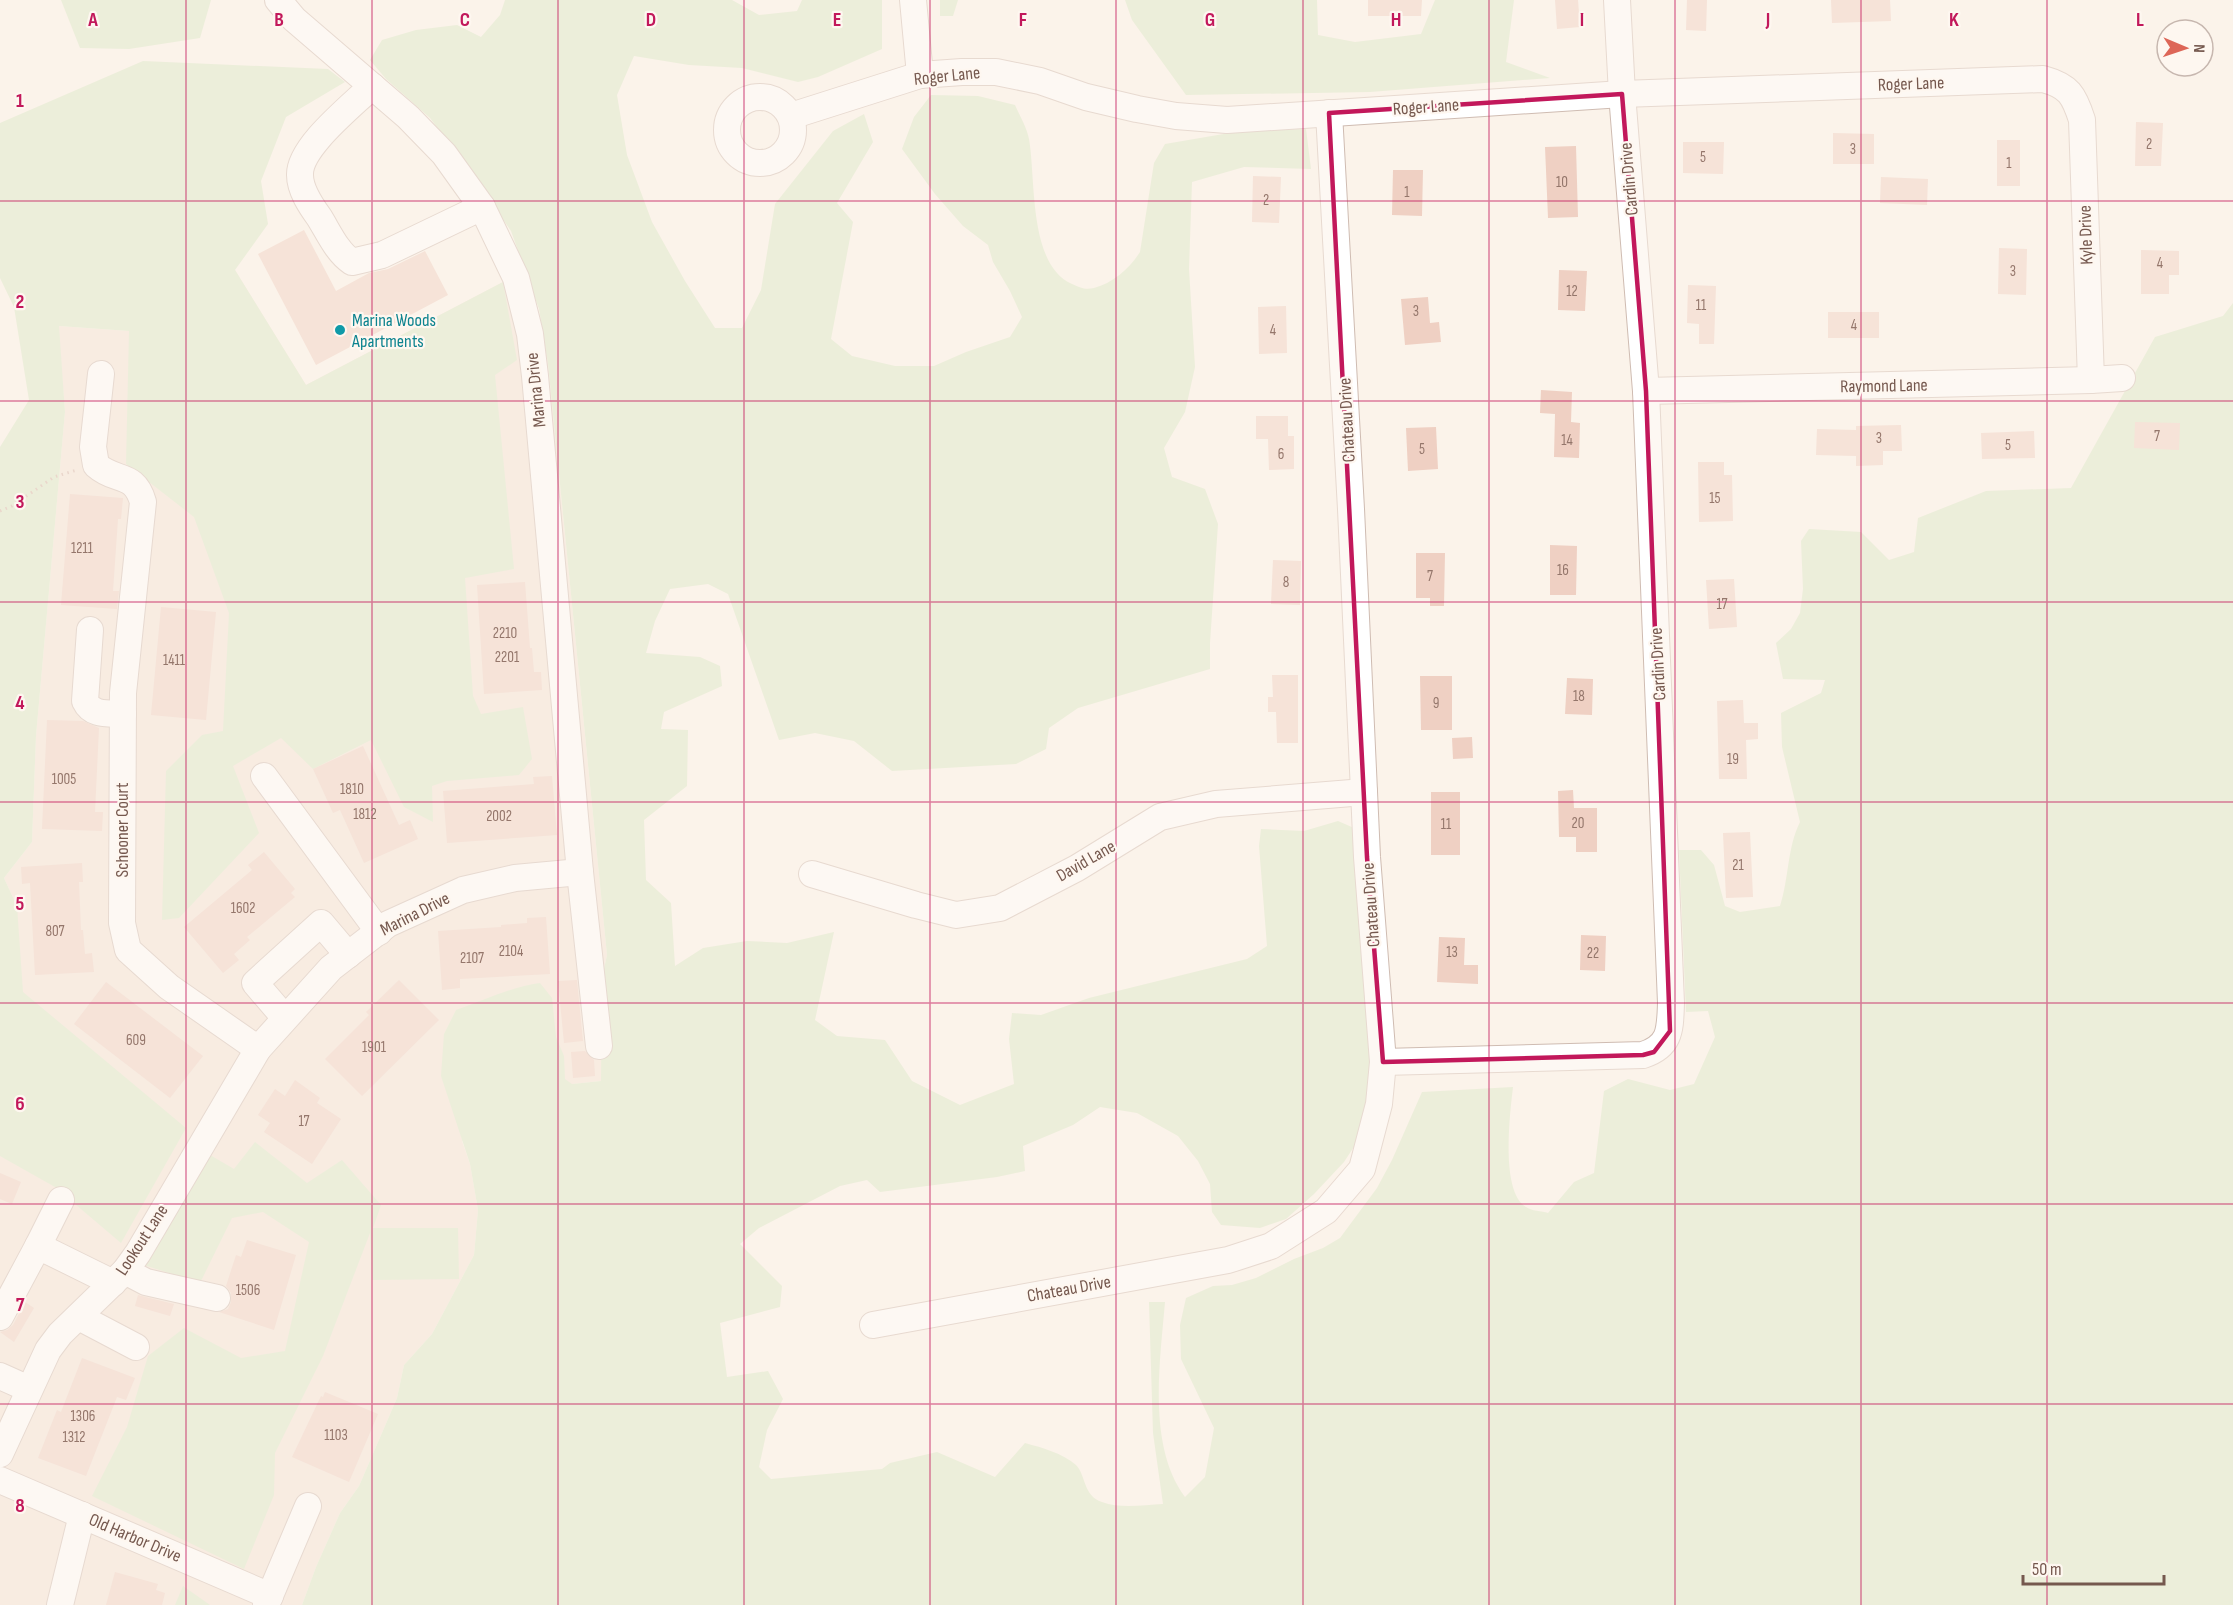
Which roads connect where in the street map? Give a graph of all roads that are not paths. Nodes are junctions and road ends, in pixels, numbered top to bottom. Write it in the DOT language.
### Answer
graph roads {
  1 [pos="278,0"];
  2 [pos="913,0"];
  3 [pos="1617,0"];
  4 [pos="920,75"];
  5 [pos="372,86"];
  6 [pos="2070,92"];
  7 [pos="1622,94"];
  8 [pos="1329,113"];
  9 [pos="791,116"];
  10 [pos="482,207"];
  11 [pos="101,374"];
  12 [pos="2122,378"];
  13 [pos="2091,381"];
  14 [pos="1646,391"];
  15 [pos="90,630"];
  16 [pos="123,714"];
  17 [pos="264,776"];
  18 [pos="1364,792"];
  19 [pos="580,872"];
  20 [pos="812,874"];
  21 [pos="379,932"];
  22 [pos="348,955"];
  23 [pos="285,1018"];
  24 [pos="599,1046"];
  25 [pos="258,1049"];
  26 [pos="1383,1062"];
  27 [pos="61,1200"];
  28 [pos="38,1246"];
  29 [pos="119,1277"];
  30 [pos="217,1298"];
  31 [pos="0,1317"];
  32 [pos="79,1317"];
  33 [pos="873,1325"];
  34 [pos="136,1347"];
  35 [pos="0,1376"];
  36 [pos="29,1389"];
  37 [pos="0,1454"];
  38 [pos="0,1480"];
  39 [pos="308,1506"];
  40 [pos="82,1515"];
  41 [pos="268,1600"];
  42 [pos="60,1605"];
  1 -- 5 [label="street, Marina Drive"];
  2 -- 4 [label="street"];
  3 -- 7 [label="street, Cardin Drive"];
  4 -- 8 [label="street, Roger Lane"];
  4 -- 9 [label="street, Roger Lane"];
  5 -- 10 [label="street, Marina Drive"];
  5 -- 10 [label="street"];
  6 -- 7 [label="street, Roger Lane"];
  6 -- 13 [label="street, Kyle Drive"];
  7 -- 8 [label="street, Roger Lane"];
  7 -- 14 [label="street, Cardin Drive"];
  8 -- 18 [label="street, Chateau Drive"];
  10 -- 19 [label="street, Marina Drive"];
  11 -- 16 [label="street, Schooner Court"];
  12 -- 13 [label="street, Raymond Lane"];
  13 -- 14 [label="street, Raymond Lane"];
  14 -- 26 [label="street, Cardin Drive"];
  15 -- 16 [label="street"];
  16 -- 25 [label="street, Schooner Court"];
  17 -- 21 [label="street"];
  18 -- 20 [label="street, David Lane"];
  18 -- 26 [label="street, Chateau Drive"];
  19 -- 21 [label="street, Marina Drive"];
  19 -- 24 [label="street, Marina Drive"];
  21 -- 22 [label="street, Marina Drive"];
  22 -- 23 [label="street, Marina Drive"];
  22 -- 23 [label="street"];
  23 -- 25 [label="street, Marina Drive"];
  25 -- 29 [label="street, Lookout Lane"];
  26 -- 33 [label="street, Chateau Drive"];
  27 -- 28 [label="street"];
  28 -- 29 [label="street"];
  28 -- 31 [label="street"];
  29 -- 30 [label="street"];
  29 -- 32 [label="street, Lookout Lane"];
  32 -- 34 [label="street"];
  32 -- 36 [label="street, Lookout Lane"];
  35 -- 36 [label="street"];
  36 -- 37 [label="street, Lookout Lane"];
  38 -- 40 [label="street, Old Harbor Drive"];
  39 -- 41 [label="street, Old Harbor Drive"];
  40 -- 41 [label="street, Old Harbor Drive"];
  40 -- 42 [label="street"];
}
